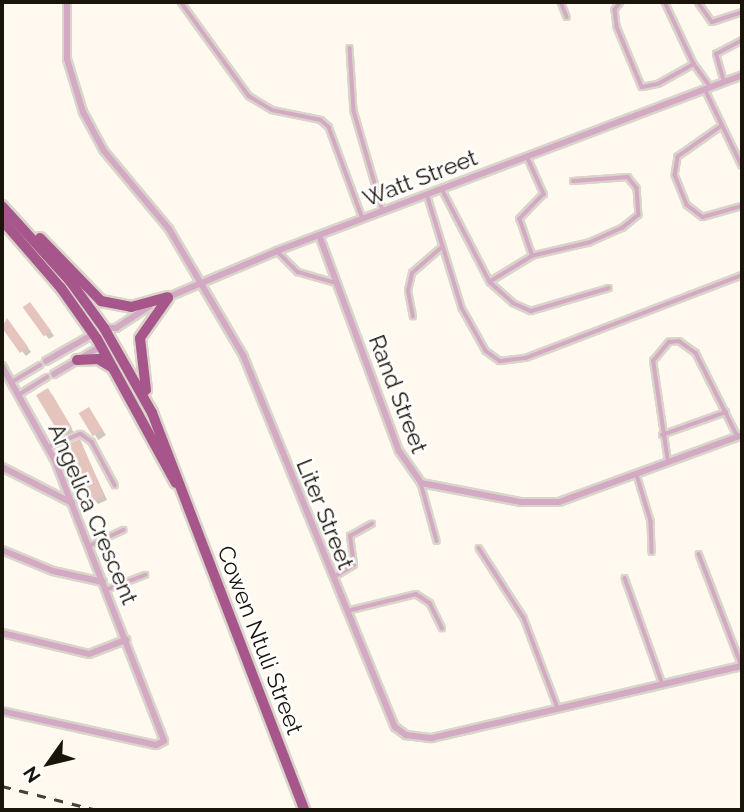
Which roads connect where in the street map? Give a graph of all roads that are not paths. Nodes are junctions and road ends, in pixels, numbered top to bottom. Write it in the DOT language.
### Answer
graph roads {
  1 [pos="67,2"];
  2 [pos="181,2"];
  3 [pos="561,2"];
  4 [pos="621,2"];
  5 [pos="665,2"];
  6 [pos="698,2"];
  7 [pos="742,12"];
  8 [pos="567,17"];
  9 [pos="742,40"];
  10 [pos="350,48"];
  11 [pos="694,64"];
  12 [pos="742,75"];
  13 [pos="724,82"];
  14 [pos="708,88"];
  15 [pos="722,126"];
  16 [pos="527,156"];
  17 [pos="742,166"];
  18 [pos="573,181"];
  19 [pos="442,189"];
  20 [pos="427,194"];
  21 [pos="2,206"];
  22 [pos="742,206"];
  23 [pos="383,211"];
  24 [pos="13,216"];
  25 [pos="363,219"];
  26 [pos="2,220"];
  27 [pos="319,235"];
  28 [pos="441,248"];
  29 [pos="277,251"];
  30 [pos="533,256"];
  31 [pos="742,275"];
  32 [pos="200,281"];
  33 [pos="337,282"];
  34 [pos="489,282"];
  35 [pos="608,288"];
  36 [pos="169,296"];
  37 [pos="413,317"];
  38 [pos="104,330"];
  39 [pos="106,343"];
  40 [pos="77,360"];
  41 [pos="43,363"];
  42 [pos="2,366"];
  43 [pos="120,375"];
  44 [pos="50,376"];
  45 [pos="12,382"];
  46 [pos="20,394"];
  47 [pos="726,412"];
  48 [pos="152,413"];
  49 [pos="662,435"];
  50 [pos="740,436"];
  51 [pos="48,447"];
  52 [pos="668,464"];
  53 [pos="2,467"];
  54 [pos="637,475"];
  55 [pos="421,483"];
  56 [pos="115,485"];
  57 [pos="178,485"];
  58 [pos="72,503"];
  59 [pos="372,524"];
  60 [pos="124,530"];
  61 [pos="437,541"];
  62 [pos="89,546"];
  63 [pos="479,548"];
  64 [pos="2,550"];
  65 [pos="652,552"];
  66 [pos="699,554"];
  67 [pos="145,575"];
  68 [pos="332,578"];
  69 [pos="625,578"];
  70 [pos="105,586"];
  71 [pos="345,611"];
  72 [pos="442,628"];
  73 [pos="2,633"];
  74 [pos="127,640"];
  75 [pos="742,646"];
  76 [pos="736,649"];
  77 [pos="742,666"];
  78 [pos="662,682"];
  79 [pos="558,708"];
  80 [pos="2,711"];
  81 [pos="304,810"];
  1 -- 32 [label="street, Liter Street"];
  2 -- 25 [label="lane"];
  3 -- 8 [label="lane"];
  4 -- 11 [label="lane"];
  5 -- 11 [label="lane"];
  6 -- 7 [label="lane"];
  9 -- 13 [label="lane"];
  10 -- 23 [label="lane"];
  11 -- 14 [label="lane"];
  12 -- 13 [label="street, Watt Street"];
  13 -- 14 [label="street, Watt Street"];
  14 -- 15 [label="lane"];
  14 -- 16 [label="street, Watt Street"];
  15 -- 17 [label="lane"];
  15 -- 22 [label="lane"];
  16 -- 19 [label="street, Watt Street"];
  16 -- 30 [label="lane"];
  18 -- 30 [label="lane"];
  19 -- 20 [label="street, Watt Street"];
  19 -- 34 [label="lane"];
  20 -- 23 [label="street, Watt Street"];
  20 -- 28 [label="lane"];
  21 -- 24 [label="highway, Cowen Ntuli Street"];
  23 -- 25 [label="street, Watt Street"];
  24 -- 36 [label="highway"];
  24 -- 38 [label="highway, Cowen Ntuli Street"];
  25 -- 27 [label="street, Watt Street"];
  26 -- 38 [label="highway, Cowen Ntuli Street"];
  27 -- 29 [label="street, Watt Street"];
  27 -- 33 [label="street, Rand Street"];
  28 -- 31 [label="lane"];
  28 -- 37 [label="lane"];
  29 -- 32 [label="street, Watt Street"];
  29 -- 33 [label="lane"];
  30 -- 34 [label="lane"];
  32 -- 36 [label="street, Watt Street"];
  32 -- 68 [label="street, Liter Street"];
  33 -- 55 [label="street, Rand Street"];
  34 -- 35 [label="lane"];
  36 -- 38 [label="street, Watt Street"];
  36 -- 48 [label="highway"];
  38 -- 39 [label="highway, Cowen Ntuli Street"];
  38 -- 39 [label="street"];
  38 -- 41 [label="street, Watt Street"];
  39 -- 40 [label="street"];
  39 -- 43 [label="highway, Cowen Ntuli Street"];
  39 -- 48 [label="highway, Cowen Ntuli Street"];
  40 -- 43 [label="highway"];
  40 -- 44 [label="street"];
  41 -- 45 [label="lane, Watt Street"];
  42 -- 45 [label="street, Angelica Crescent"];
  43 -- 57 [label="highway, Cowen Ntuli Street"];
  44 -- 46 [label="lane"];
  45 -- 46 [label="street, Angelica Crescent"];
  46 -- 51 [label="street, Angelica Crescent"];
  47 -- 49 [label="lane"];
  47 -- 49 [label="lane"];
  47 -- 50 [label="lane"];
  48 -- 57 [label="highway, Cowen Ntuli Street"];
  49 -- 52 [label="lane"];
  50 -- 52 [label="street, Rand Street"];
  51 -- 56 [label="lane"];
  51 -- 58 [label="street, Angelica Crescent"];
  52 -- 54 [label="street, Rand Street"];
  53 -- 58 [label="street"];
  54 -- 55 [label="street, Rand Street"];
  54 -- 65 [label="lane"];
  55 -- 61 [label="lane"];
  57 -- 81 [label="highway, Cowen Ntuli Street"];
  58 -- 62 [label="street, Angelica Crescent"];
  59 -- 68 [label="lane"];
  60 -- 62 [label="lane"];
  62 -- 70 [label="street, Angelica Crescent"];
  63 -- 79 [label="lane"];
  64 -- 70 [label="street"];
  66 -- 76 [label="lane"];
  67 -- 70 [label="lane"];
  68 -- 71 [label="street, Liter Street"];
  69 -- 78 [label="lane"];
  70 -- 74 [label="street, Angelica Crescent"];
  71 -- 72 [label="lane"];
  71 -- 79 [label="street, Liter Street"];
  73 -- 74 [label="street, Angelica Crescent"];
  74 -- 80 [label="street, Angelica Crescent"];
  75 -- 76 [label="lane"];
  76 -- 77 [label="lane"];
  77 -- 78 [label="street, Liter Street"];
  78 -- 79 [label="street, Liter Street"];
}
